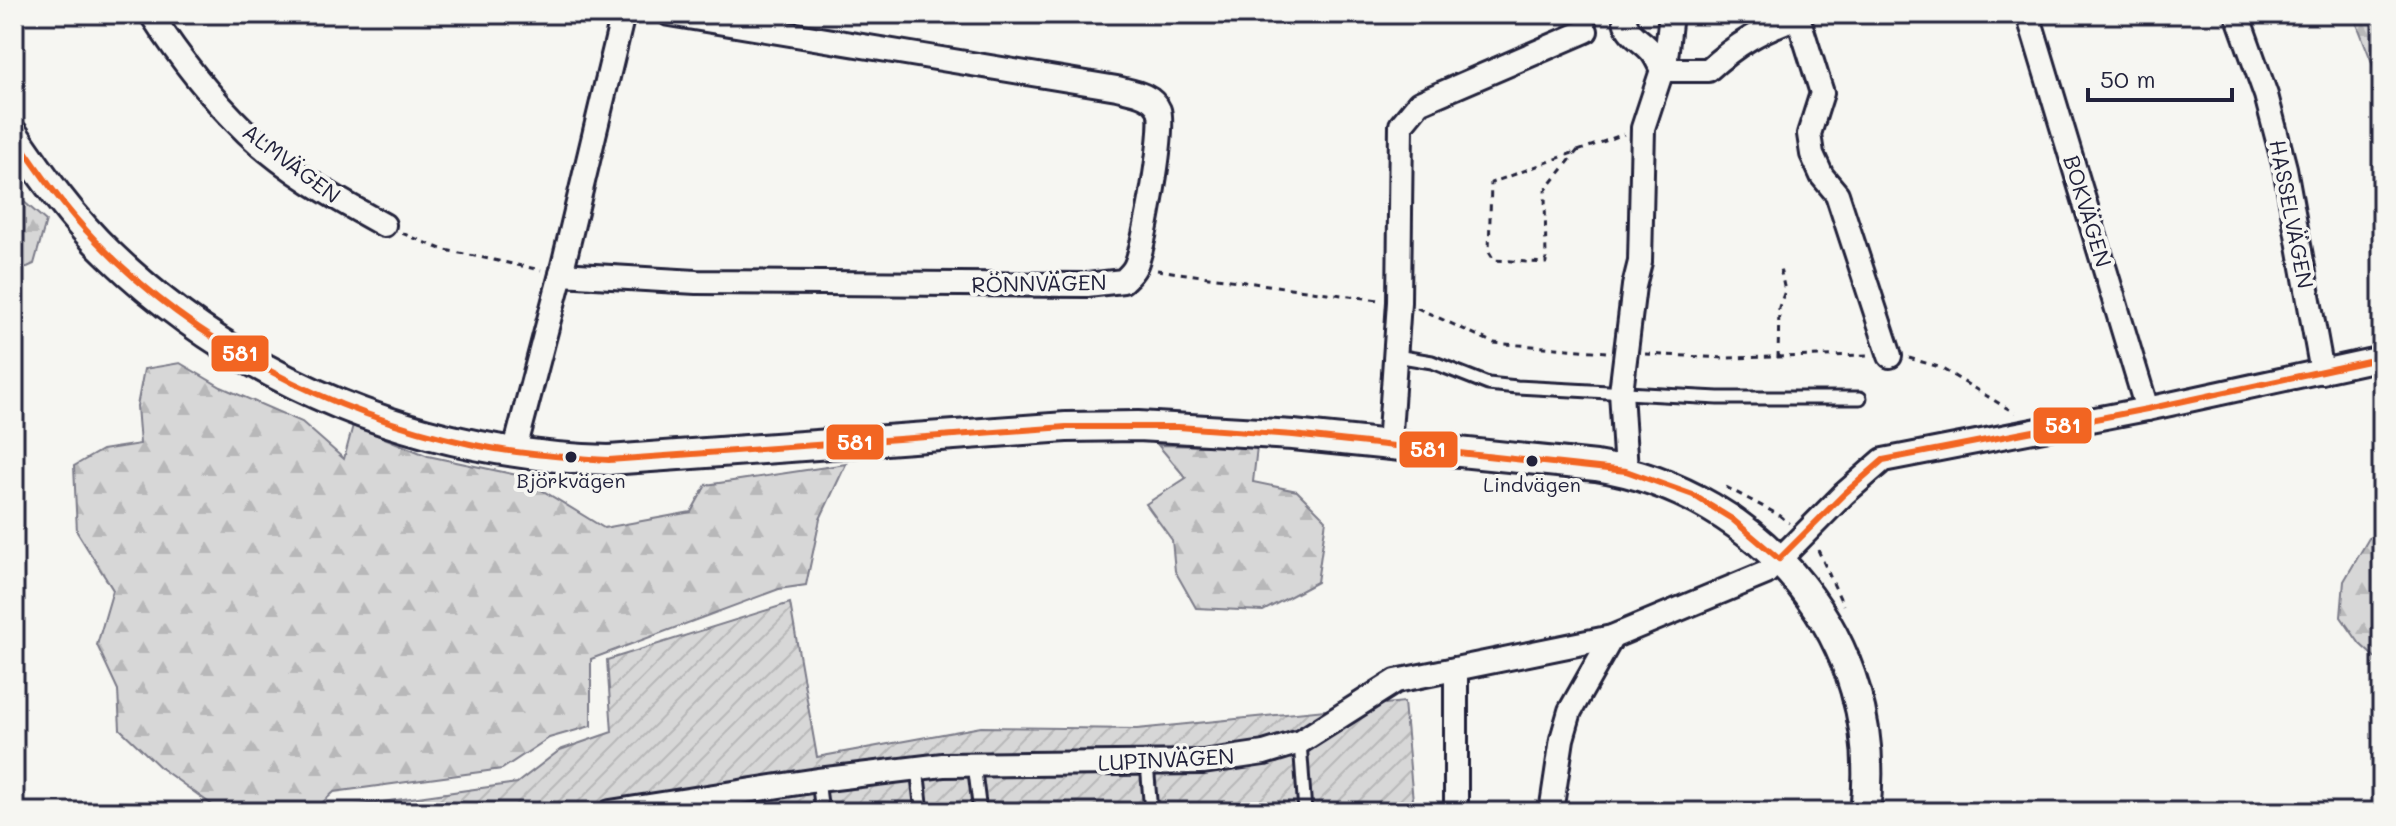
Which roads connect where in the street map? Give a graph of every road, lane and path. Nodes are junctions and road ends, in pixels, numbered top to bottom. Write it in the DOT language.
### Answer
graph roads {
  1 [pos="151,14"];
  2 [pos="623,14"];
  3 [pos="669,14"];
  4 [pos="1625,14"];
  5 [pos="1671,14"];
  6 [pos="2028,14"];
  7 [pos="2237,14"];
  8 [pos="1586,31"];
  9 [pos="1662,70"];
  10 [pos="1643,128"];
  11 [pos="14,135"];
  12 [pos="1578,150"];
  13 [pos="384,225"];
  14 [pos="1779,264"];
  15 [pos="1136,267"];
  16 [pos="561,274"];
  17 [pos="1399,302"];
  18 [pos="1624,353"];
  19 [pos="1396,356"];
  20 [pos="1890,356"];
  21 [pos="1778,358"];
  22 [pos="2382,358"];
  23 [pos="2322,372"];
  24 [pos="1621,392"];
  25 [pos="1860,398"];
  26 [pos="2147,409"];
  27 [pos="2038,429"];
  28 [pos="1389,446"];
  29 [pos="514,453"];
  30 [pos="1626,471"];
  31 [pos="1724,486"];
  32 [pos="1804,535"];
  33 [pos="1779,559"];
  34 [pos="1848,615"];
  35 [pos="1612,637"];
  36 [pos="1456,669"];
  37 [pos="1300,742"];
  38 [pos="974,764"];
  39 [pos="1147,764"];
  40 [pos="917,768"];
  41 [pos="818,780"];
  42 [pos="720,804"];
  43 [pos="610,812"];
  44 [pos="619,812"];
  45 [pos="822,812"];
  46 [pos="922,812"];
  47 [pos="980,812"];
  48 [pos="1151,812"];
  49 [pos="1305,812"];
  50 [pos="1456,812"];
  51 [pos="1551,812"];
  52 [pos="1865,812"];
  1 -- 13 [label="street, ALMVÄGEN"];
  2 -- 16 [label="street"];
  3 -- 15 [label="street, RÖNNVÄGEN"];
  4 -- 9 [label="street"];
  5 -- 9 [label="street"];
  6 -- 26 [label="street, BOKVÄGEN"];
  7 -- 23 [label="street, HASSELVÄGEN"];
  8 -- 17 [label="street"];
  9 -- 10 [label="street"];
  9 -- 20 [label="street"];
  10 -- 12 [label="path"];
  10 -- 18 [label="street"];
  11 -- 29 [label="street"];
  12 -- 12 [label="path"];
  13 -- 16 [label="path"];
  14 -- 21 [label="path"];
  15 -- 16 [label="street, RÖNNVÄGEN"];
  15 -- 17 [label="path"];
  16 -- 29 [label="street"];
  17 -- 18 [label="path"];
  17 -- 19 [label="street"];
  18 -- 21 [label="path"];
  18 -- 24 [label="street"];
  19 -- 24 [label="lane"];
  19 -- 28 [label="street"];
  20 -- 21 [label="path"];
  20 -- 27 [label="path"];
  22 -- 23 [label="street, LUPINVÄGEN"];
  23 -- 26 [label="street, LUPINVÄGEN"];
  24 -- 25 [label="lane"];
  24 -- 30 [label="street"];
  26 -- 27 [label="street, LUPINVÄGEN"];
  27 -- 32 [label="street, LUPINVÄGEN"];
  28 -- 29 [label="street"];
  28 -- 30 [label="street"];
  30 -- 33 [label="street"];
  31 -- 32 [label="path"];
  32 -- 33 [label="street, LUPINVÄGEN"];
  32 -- 34 [label="path"];
  33 -- 35 [label="street, LUPINVÄGEN"];
  33 -- 52 [label="street"];
  35 -- 36 [label="street, LUPINVÄGEN"];
  35 -- 51 [label="street"];
  36 -- 37 [label="street, LUPINVÄGEN"];
  36 -- 50 [label="street"];
  37 -- 39 [label="street, LUPINVÄGEN"];
  37 -- 49 [label="lane"];
  38 -- 39 [label="street, LUPINVÄGEN"];
  38 -- 40 [label="street, LUPINVÄGEN"];
  38 -- 47 [label="lane"];
  39 -- 48 [label="lane"];
  40 -- 41 [label="street, LUPINVÄGEN"];
  40 -- 46 [label="lane"];
  41 -- 42 [label="street, LUPINVÄGEN"];
  41 -- 45 [label="lane"];
  42 -- 44 [label="street, LUPINVÄGEN"];
  43 -- 44 [label="street, LUPINVÄGEN"];
}
